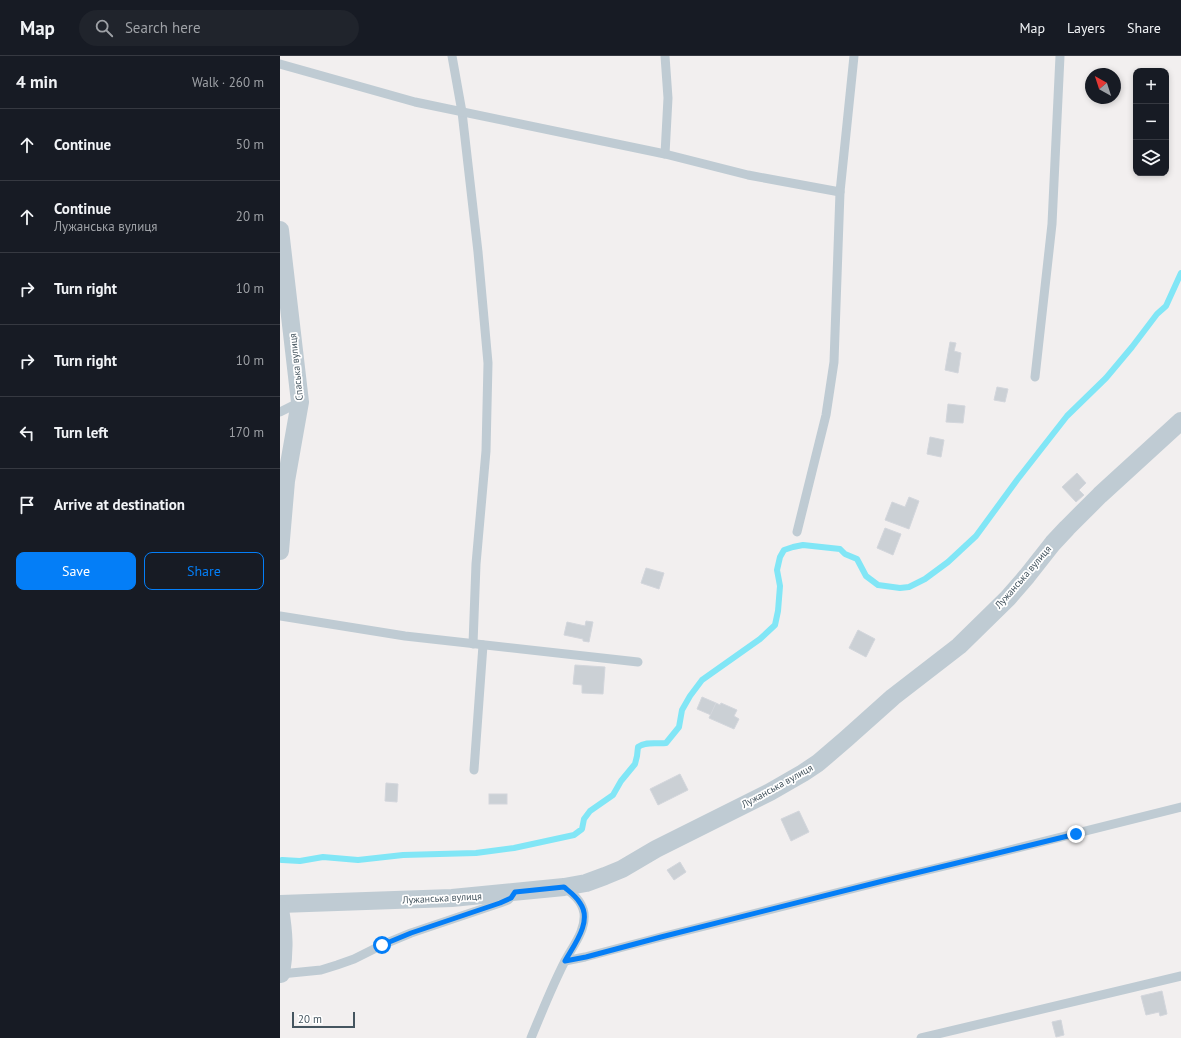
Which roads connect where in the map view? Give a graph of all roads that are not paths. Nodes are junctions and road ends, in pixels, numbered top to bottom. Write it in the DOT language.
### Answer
graph roads {
  1 [pos="452,56"];
  2 [pos="665,56"];
  3 [pos="854,56"];
  4 [pos="1060,56"];
  5 [pos="280,64"];
  6 [pos="462,112"];
  7 [pos="665,154"];
  8 [pos="840,192"];
  9 [pos="280,230"];
  10 [pos="1035,377"];
  11 [pos="300,402"];
  12 [pos="280,412"];
  13 [pos="1181,421"];
  14 [pos="797,532"];
  15 [pos="280,551"];
  16 [pos="280,616"];
  17 [pos="473,644"];
  18 [pos="483,645"];
  19 [pos="638,662"];
  20 [pos="474,770"];
  21 [pos="1181,807"];
  22 [pos="564,887"];
  23 [pos="515,892"];
  24 [pos="280,904"];
  25 [pos="280,909"];
  26 [pos="565,961"];
  27 [pos="281,974"];
  28 [pos="1181,976"];
  29 [pos="531,1038"];
  30 [pos="921,1038"];
  1 -- 6 [label="lane"];
  2 -- 7 [label="lane"];
  3 -- 8 [label="lane"];
  4 -- 10 [label="lane"];
  5 -- 6 [label="lane"];
  6 -- 7 [label="lane"];
  6 -- 17 [label="lane"];
  7 -- 8 [label="lane"];
  8 -- 14 [label="lane"];
  9 -- 11 [label="street, Спаська вулиця"];
  11 -- 12 [label="lane"];
  11 -- 15 [label="street, Спаська вулиця"];
  13 -- 22 [label="street, Лужанська вулиця"];
  16 -- 17 [label="lane"];
  17 -- 18 [label="lane"];
  18 -- 19 [label="lane"];
  18 -- 20 [label="lane"];
  21 -- 26 [label="lane"];
  22 -- 23 [label="street, Лужанська вулиця"];
  22 -- 26 [label="lane"];
  23 -- 24 [label="street, Лужанська вулиця"];
  23 -- 27 [label="lane"];
  25 -- 27 [label="street"];
  26 -- 29 [label="lane"];
  28 -- 30 [label="lane"];
}
